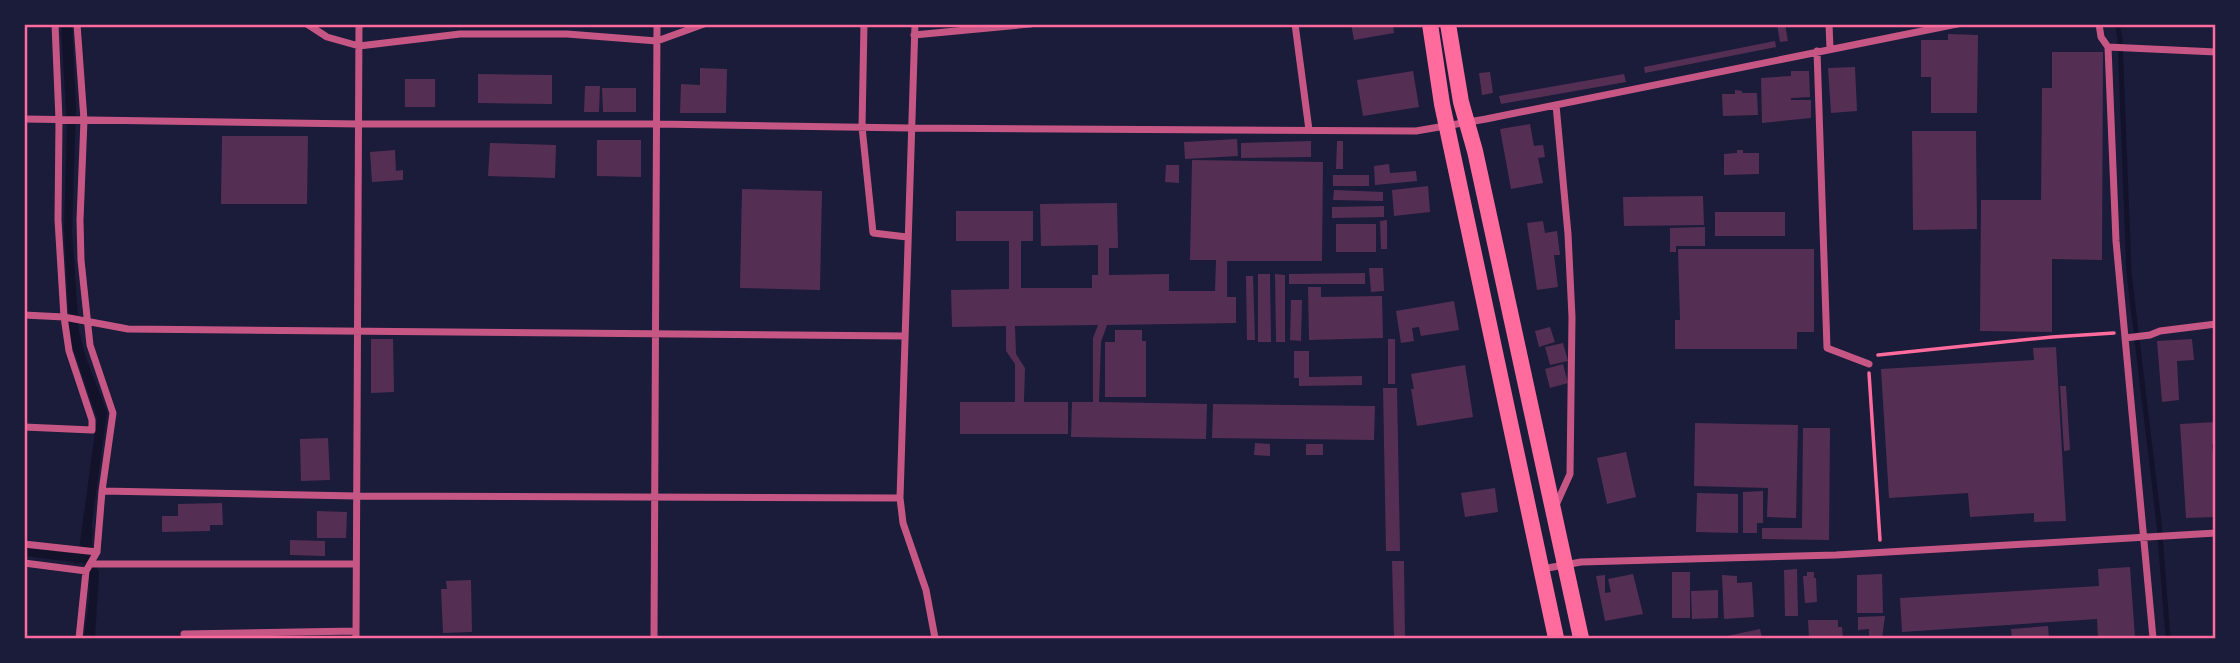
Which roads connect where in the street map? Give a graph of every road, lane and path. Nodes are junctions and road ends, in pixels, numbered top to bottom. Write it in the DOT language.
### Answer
graph roads {
  1 [pos="55,24"];
  2 [pos="77,24"];
  3 [pos="307,24"];
  4 [pos="359,24"];
  5 [pos="657,24"];
  6 [pos="704,24"];
  7 [pos="864,24"];
  8 [pos="915,24"];
  9 [pos="1030,24"];
  10 [pos="1295,24"];
  11 [pos="1430,24"];
  12 [pos="1448,24"];
  13 [pos="1829,24"];
  14 [pos="1957,24"];
  15 [pos="2099,24"];
  16 [pos="914,35"];
  17 [pos="657,41"];
  18 [pos="359,46"];
  19 [pos="1830,48"];
  20 [pos="2110,48"];
  21 [pos="1816,51"];
  22 [pos="2216,52"];
  23 [pos="1556,105"];
  24 [pos="24,119"];
  25 [pos="59,120"];
  26 [pos="84,120"];
  27 [pos="1467,123"];
  28 [pos="359,124"];
  29 [pos="657,124"];
  30 [pos="1447,126"];
  31 [pos="862,127"];
  32 [pos="910,128"];
  33 [pos="1309,130"];
  34 [pos="907,237"];
  35 [pos="24,315"];
  36 [pos="64,317"];
  37 [pos="88,322"];
  38 [pos="2216,324"];
  39 [pos="356,330"];
  40 [pos="655,332"];
  41 [pos="905,336"];
  42 [pos="2126,336"];
  43 [pos="1867,364"];
  44 [pos="24,427"];
  45 [pos="102,491"];
  46 [pos="356,496"];
  47 [pos="654,496"];
  48 [pos="900,498"];
  49 [pos="1553,512"];
  50 [pos="2216,533"];
  51 [pos="2146,537"];
  52 [pos="24,544"];
  53 [pos="1881,552"];
  54 [pos="91,561"];
  55 [pos="24,563"];
  56 [pos="356,564"];
  57 [pos="1564,565"];
  58 [pos="1540,570"];
  59 [pos="184,634"];
  60 [pos="356,635"];
  61 [pos="79,639"];
  62 [pos="654,639"];
  63 [pos="935,639"];
  64 [pos="1556,639"];
  65 [pos="1581,639"];
  66 [pos="2153,639"];
  1 -- 25 [label="street"];
  2 -- 26 [label="street"];
  3 -- 18 [label="street"];
  4 -- 18 [label="street"];
  5 -- 17 [label="street"];
  6 -- 17 [label="street"];
  7 -- 31 [label="street"];
  8 -- 16 [label="street"];
  9 -- 16 [label="street"];
  10 -- 33 [label="street"];
  11 -- 30 [label="highway"];
  12 -- 27 [label="highway"];
  13 -- 19 [label="street"];
  14 -- 19 [label="street"];
  15 -- 20 [label="street"];
  16 -- 32 [label="street"];
  17 -- 18 [label="street"];
  17 -- 29 [label="street"];
  18 -- 28 [label="street"];
  19 -- 21 [label="street"];
  20 -- 22 [label="street"];
  20 -- 42 [label="street"];
  21 -- 23 [label="street"];
  21 -- 43 [label="street"];
  23 -- 27 [label="street"];
  23 -- 49 [label="street"];
  24 -- 25 [label="street"];
  25 -- 26 [label="street"];
  25 -- 36 [label="street"];
  26 -- 28 [label="street"];
  26 -- 37 [label="street"];
  27 -- 30 [label="street"];
  27 -- 49 [label="highway"];
  28 -- 29 [label="street"];
  28 -- 39 [label="street"];
  29 -- 31 [label="street"];
  29 -- 40 [label="street"];
  30 -- 33 [label="street"];
  30 -- 58 [label="highway"];
  31 -- 32 [label="street"];
  31 -- 34 [label="street"];
  32 -- 33 [label="street"];
  32 -- 34 [label="street"];
  34 -- 41 [label="street"];
  35 -- 36 [label="street"];
  36 -- 37 [label="street"];
  36 -- 44 [label="street"];
  37 -- 39 [label="street"];
  37 -- 45 [label="street"];
  38 -- 42 [label="street"];
  39 -- 40 [label="street"];
  39 -- 46 [label="street"];
  40 -- 41 [label="street"];
  40 -- 47 [label="street"];
  41 -- 48 [label="street"];
  42 -- 43 [label="path"];
  42 -- 51 [label="street"];
  43 -- 53 [label="path"];
  45 -- 46 [label="street"];
  45 -- 54 [label="street"];
  46 -- 47 [label="street"];
  46 -- 56 [label="street"];
  47 -- 48 [label="street"];
  47 -- 62 [label="street"];
  48 -- 63 [label="street"];
  49 -- 57 [label="highway"];
  50 -- 51 [label="street"];
  51 -- 53 [label="street"];
  51 -- 66 [label="street"];
  52 -- 54 [label="street"];
  53 -- 57 [label="street"];
  54 -- 55 [label="street"];
  54 -- 56 [label="street"];
  54 -- 61 [label="street"];
  56 -- 60 [label="street"];
  57 -- 58 [label="street"];
  57 -- 65 [label="highway"];
  58 -- 64 [label="highway"];
  59 -- 60 [label="street"];
}
